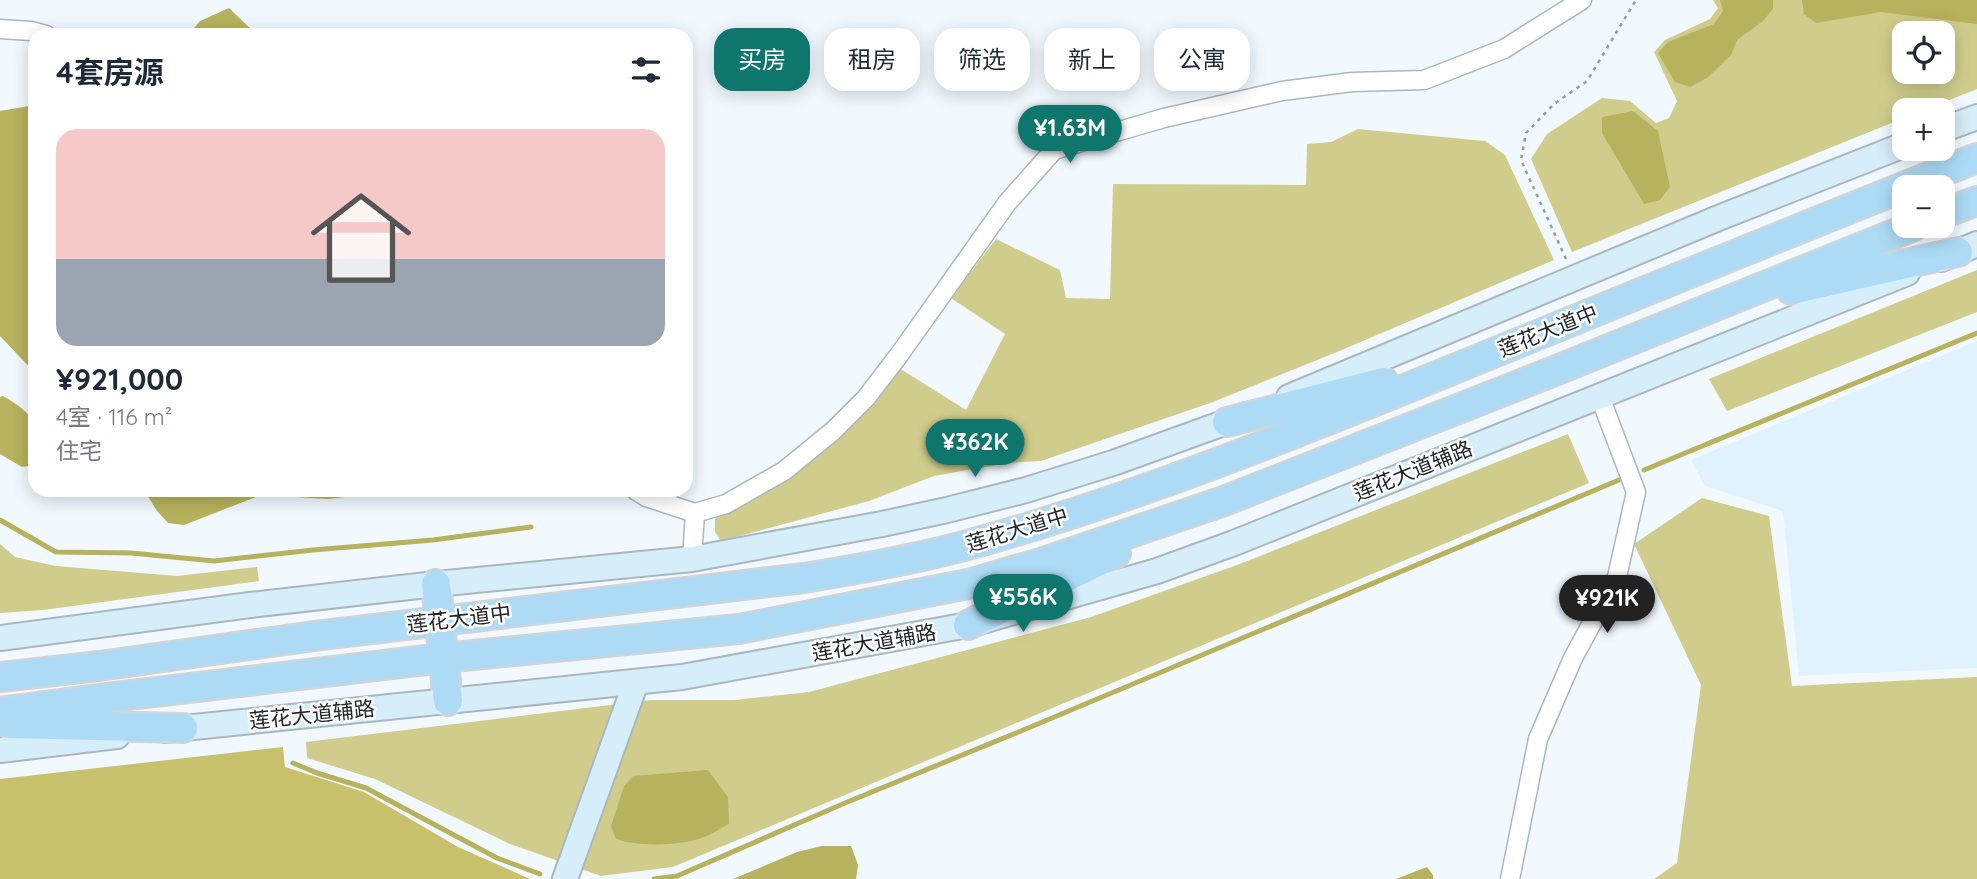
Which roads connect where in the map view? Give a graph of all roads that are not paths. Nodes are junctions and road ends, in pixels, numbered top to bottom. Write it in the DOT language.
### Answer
graph roads {
  1 [pos="1582,0"];
  2 [pos="0,29"];
  3 [pos="28,31"];
  4 [pos="1977,117"];
  5 [pos="1955,125"];
  6 [pos="1892,150"];
  7 [pos="1977,158"];
  8 [pos="1977,201"];
  9 [pos="1955,209"];
  10 [pos="1892,235"];
  11 [pos="1968,248"];
  12 [pos="1706,309"];
  13 [pos="1488,355"];
  14 [pos="1600,397"];
  15 [pos="1227,422"];
  16 [pos="646,497"];
  17 [pos="1224,501"];
  18 [pos="695,513"];
  19 [pos="692,559"];
  20 [pos="436,584"];
  21 [pos="733,587"];
  22 [pos="440,622"];
  23 [pos="968,625"];
  24 [pos="739,629"];
  25 [pos="0,638"];
  26 [pos="443,658"];
  27 [pos="0,665"];
  28 [pos="99,666"];
  29 [pos="0,677"];
  30 [pos="636,682"];
  31 [pos="448,701"];
  32 [pos="0,712"];
  33 [pos="0,724"];
  34 [pos="183,728"];
  35 [pos="0,750"];
  36 [pos="565,879"];
  37 [pos="1510,879"];
  1 -- 18 [label="street"];
  2 -- 3 [label="street"];
  4 -- 5 [label="street"];
  6 -- 15 [label="street"];
  7 -- 13 [label="main road, 莲花大道中"];
  8 -- 9 [label="main road"];
  10 -- 12 [label="main road, 莲花大道中"];
  11 -- 12 [label="main road"];
  11 -- 14 [label="street, 莲花大道辅路"];
  12 -- 17 [label="main road, 莲花大道中"];
  13 -- 15 [label="main road"];
  13 -- 21 [label="main road, 莲花大道中"];
  14 -- 23 [label="street, 莲花大道辅路"];
  14 -- 37 [label="street"];
  15 -- 19 [label="street"];
  16 -- 18 [label="street"];
  17 -- 23 [label="main road"];
  17 -- 24 [label="main road, 莲花大道中"];
  18 -- 19 [label="street"];
  19 -- 20 [label="street"];
  20 -- 22 [label="main road"];
  20 -- 25 [label="street"];
  21 -- 22 [label="main road, 莲花大道中"];
  21 -- 24 [label="main road"];
  22 -- 26 [label="main road"];
  22 -- 28 [label="main road, 莲花大道中"];
  23 -- 30 [label="street, 莲花大道辅路"];
  24 -- 26 [label="main road, 莲花大道中"];
  26 -- 31 [label="main road"];
  26 -- 32 [label="main road, 莲花大道中"];
  27 -- 28 [label="main road"];
  28 -- 29 [label="main road, 莲花大道中"];
  30 -- 31 [label="street, 莲花大道辅路"];
  30 -- 36 [label="street"];
  31 -- 34 [label="street, 莲花大道辅路"];
  33 -- 34 [label="main road"];
  34 -- 35 [label="street, 莲花大道辅路"];
}
